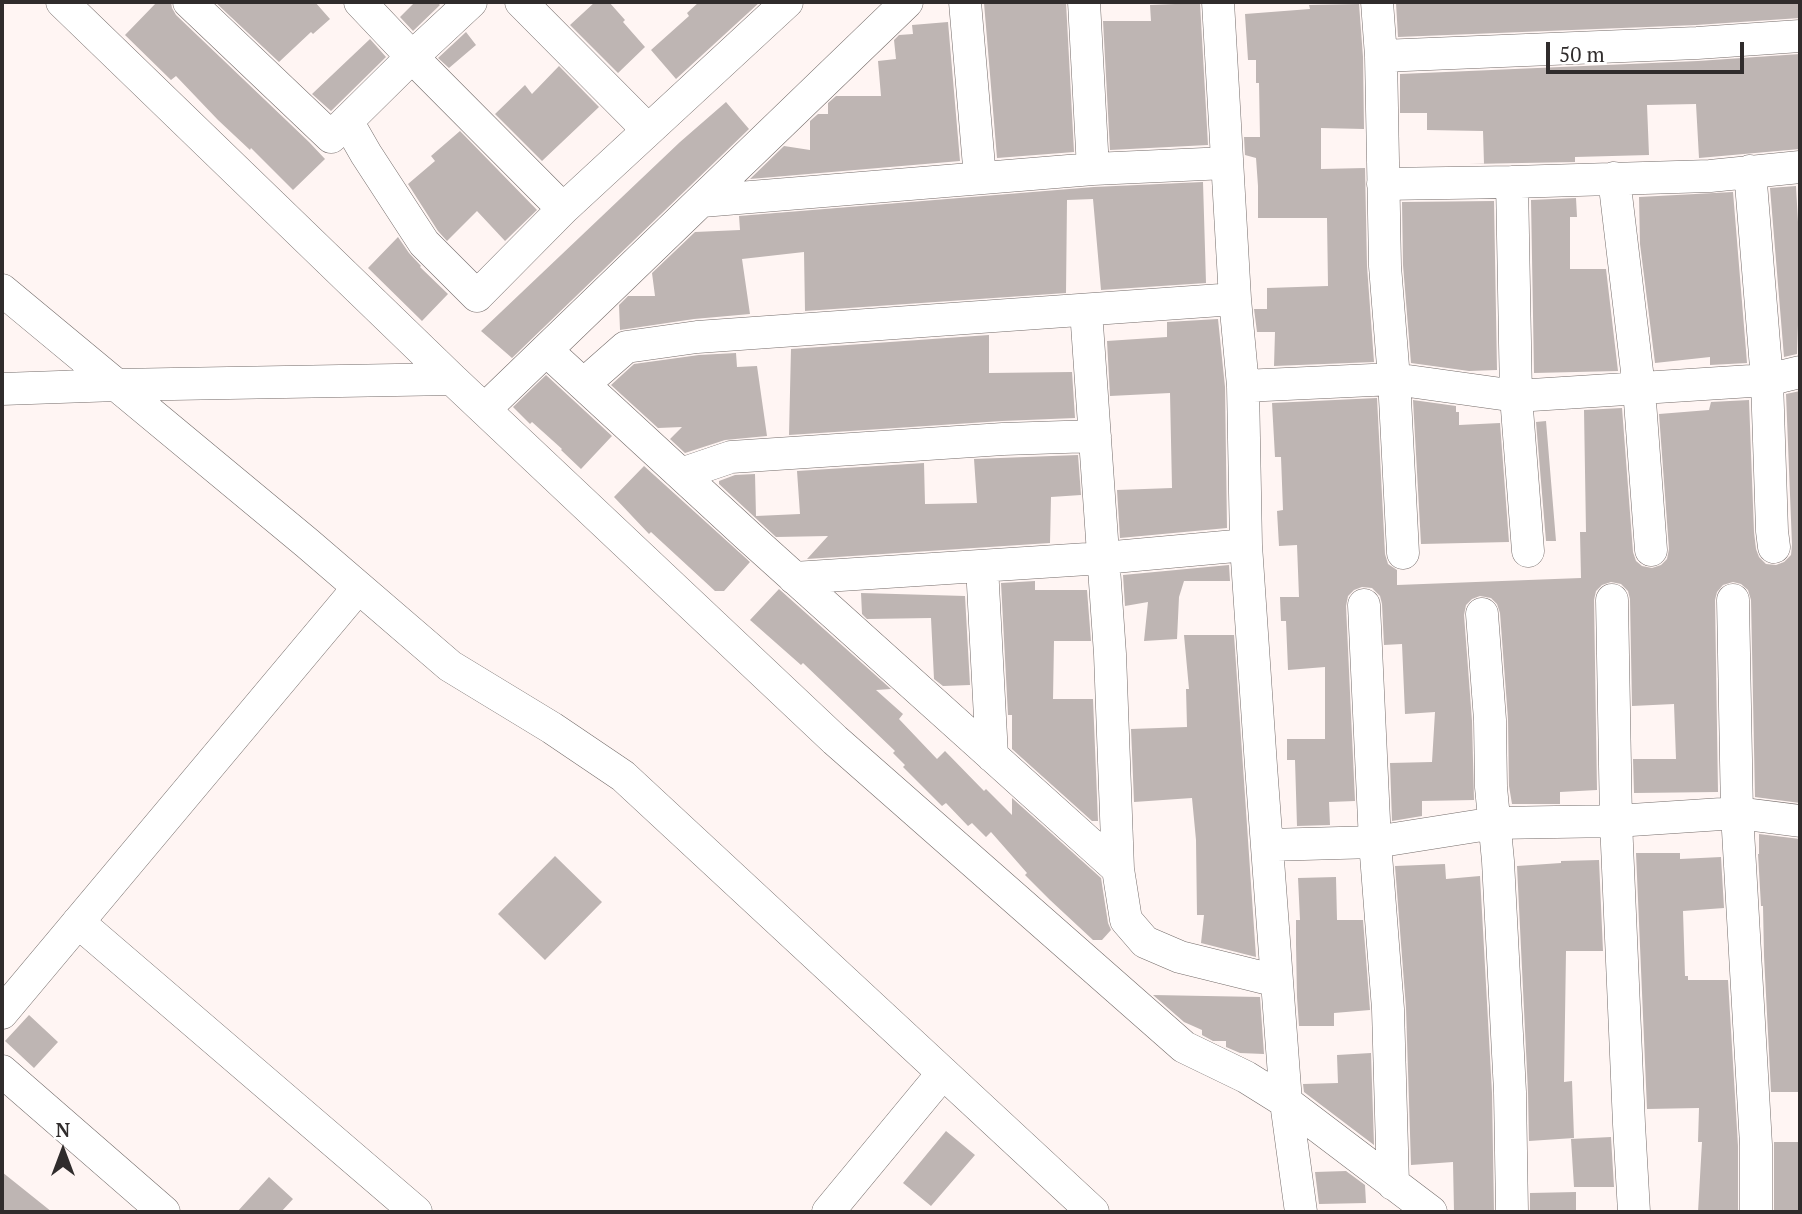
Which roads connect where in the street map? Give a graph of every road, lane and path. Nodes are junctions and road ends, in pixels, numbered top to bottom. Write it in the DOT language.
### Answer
graph roads {
  1 [pos="62,2"];
  2 [pos="189,2"];
  3 [pos="360,2"];
  4 [pos="471,2"];
  5 [pos="521,2"];
  6 [pos="787,2"];
  7 [pos="907,2"];
  8 [pos="965,2"];
  9 [pos="1084,2"];
  10 [pos="1218,2"];
  11 [pos="1377,2"];
  12 [pos="1800,36"];
  13 [pos="412,57"];
  14 [pos="1381,57"];
  15 [pos="347,121"];
  16 [pos="648,130"];
  17 [pos="1227,163"];
  18 [pos="1800,167"];
  19 [pos="1093,169"];
  20 [pos="1750,171"];
  21 [pos="980,178"];
  22 [pos="1614,178"];
  23 [pos="1512,182"];
  24 [pos="1383,184"];
  25 [pos="702,201"];
  26 [pos="563,209"];
  27 [pos="2,290"];
  28 [pos="1235,299"];
  29 [pos="1086,310"];
  30 [pos="546,350"];
  31 [pos="1800,372"];
  32 [pos="452,379"];
  33 [pos="1394,379"];
  34 [pos="1767,380"];
  35 [pos="584,384"];
  36 [pos="117,385"];
  37 [pos="1243,386"];
  38 [pos="1639,388"];
  39 [pos="2,389"];
  40 [pos="1516,396"];
  41 [pos="485,409"];
  42 [pos="1095,436"];
  43 [pos="681,474"];
  44 [pos="1246,545"];
  45 [pos="1774,547"];
  46 [pos="1651,550"];
  47 [pos="1528,551"];
  48 [pos="1403,553"];
  49 [pos="1103,558"];
  50 [pos="982,566"];
  51 [pos="794,578"];
  52 [pos="358,588"];
  53 [pos="1612,600"];
  54 [pos="1733,600"];
  55 [pos="1364,605"];
  56 [pos="1482,614"];
  57 [pos="992,756"];
  58 [pos="1737,813"];
  59 [pos="1616,821"];
  60 [pos="1800,821"];
  61 [pos="1494,823"];
  62 [pos="1375,842"];
  63 [pos="1268,845"];
  64 [pos="1118,869"];
  65 [pos="78,922"];
  66 [pos="1277,981"];
  67 [pos="2,1013"];
  68 [pos="2,1071"];
  69 [pos="943,1073"];
  70 [pos="1286,1102"];
  71 [pos="1393,1184"];
  72 [pos="164,1212"];
  73 [pos="416,1212"];
  74 [pos="828,1212"];
  75 [pos="1093,1212"];
  76 [pos="1301,1212"];
  77 [pos="1430,1212"];
  78 [pos="1512,1212"];
  79 [pos="1634,1212"];
  80 [pos="1756,1212"];
  1 -- 32 [label="street"];
  2 -- 15 [label="street"];
  3 -- 13 [label="street"];
  4 -- 13 [label="street"];
  5 -- 16 [label="street"];
  6 -- 16 [label="street"];
  7 -- 25 [label="street"];
  8 -- 21 [label="street"];
  9 -- 19 [label="street"];
  10 -- 17 [label="street"];
  11 -- 14 [label="street"];
  12 -- 14 [label="street"];
  13 -- 15 [label="street"];
  13 -- 26 [label="street"];
  14 -- 24 [label="street"];
  15 -- 26 [label="street"];
  16 -- 26 [label="street"];
  17 -- 19 [label="street"];
  17 -- 28 [label="street"];
  18 -- 20 [label="street"];
  19 -- 21 [label="street"];
  20 -- 22 [label="street"];
  20 -- 34 [label="street"];
  21 -- 25 [label="street"];
  22 -- 23 [label="street"];
  22 -- 38 [label="street"];
  23 -- 24 [label="street"];
  23 -- 40 [label="street"];
  24 -- 33 [label="street"];
  25 -- 30 [label="street"];
  27 -- 36 [label="street"];
  28 -- 29 [label="street"];
  28 -- 37 [label="street"];
  29 -- 35 [label="street"];
  29 -- 42 [label="street"];
  30 -- 35 [label="street"];
  30 -- 41 [label="street"];
  31 -- 34 [label="street"];
  32 -- 36 [label="street"];
  32 -- 41 [label="street"];
  33 -- 37 [label="street"];
  33 -- 40 [label="street"];
  33 -- 48 [label="street"];
  34 -- 38 [label="street"];
  34 -- 45 [label="street"];
  35 -- 43 [label="street"];
  36 -- 39 [label="street"];
  36 -- 52 [label="street"];
  37 -- 44 [label="street"];
  38 -- 40 [label="street"];
  38 -- 46 [label="street"];
  40 -- 47 [label="street"];
  41 -- 70 [label="street"];
  42 -- 43 [label="street"];
  42 -- 49 [label="street"];
  43 -- 51 [label="street"];
  44 -- 49 [label="street"];
  44 -- 63 [label="street"];
  49 -- 50 [label="street"];
  49 -- 64 [label="street"];
  50 -- 51 [label="street"];
  50 -- 57 [label="street"];
  51 -- 57 [label="street"];
  52 -- 65 [label="street"];
  52 -- 69 [label="street"];
  53 -- 59 [label="street"];
  54 -- 58 [label="street"];
  55 -- 62 [label="street"];
  56 -- 61 [label="street"];
  57 -- 64 [label="street"];
  58 -- 59 [label="street"];
  58 -- 60 [label="street"];
  58 -- 80 [label="street"];
  59 -- 61 [label="street"];
  59 -- 79 [label="street"];
  61 -- 62 [label="street"];
  61 -- 78 [label="street"];
  62 -- 63 [label="street"];
  62 -- 71 [label="street"];
  63 -- 66 [label="street"];
  64 -- 66 [label="street"];
  65 -- 67 [label="street"];
  65 -- 73 [label="street"];
  66 -- 70 [label="street"];
  68 -- 72 [label="street"];
  69 -- 74 [label="street"];
  69 -- 75 [label="street"];
  70 -- 71 [label="street"];
  70 -- 76 [label="street"];
  71 -- 77 [label="street"];
}
